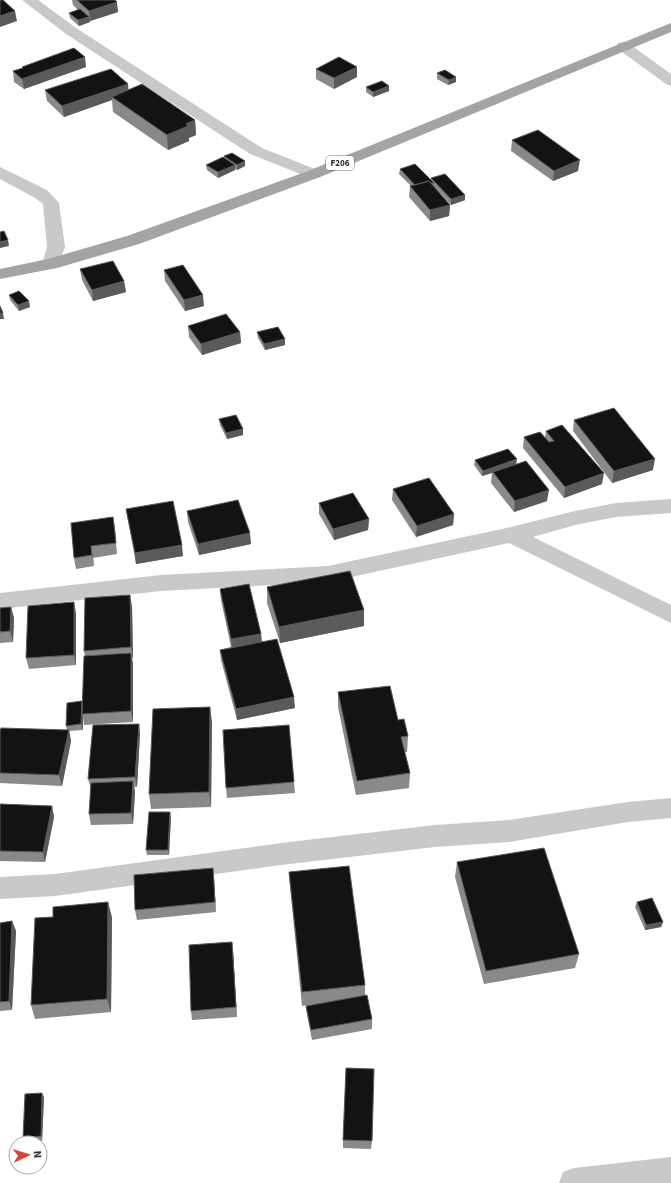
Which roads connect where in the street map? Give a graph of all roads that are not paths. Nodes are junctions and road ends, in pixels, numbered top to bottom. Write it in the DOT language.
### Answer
graph roads {
  1 [pos="29,0"];
  2 [pos="671,27"];
  3 [pos="623,46"];
  4 [pos="671,81"];
  5 [pos="0,172"];
  6 [pos="314,174"];
  7 [pos="52,264"];
  8 [pos="0,274"];
  9 [pos="671,506"];
  10 [pos="511,534"];
  11 [pos="0,601"];
  12 [pos="671,615"];
  13 [pos="671,808"];
  14 [pos="0,888"];
  15 [pos="671,1172"];
  16 [pos="574,1183"];
  1 -- 6 [label="street"];
  2 -- 3 [label="main road, F206"];
  3 -- 4 [label="street"];
  3 -- 6 [label="main road, F206"];
  5 -- 7 [label="street"];
  6 -- 7 [label="main road, F206"];
  7 -- 8 [label="main road, F206"];
  9 -- 10 [label="street"];
  10 -- 11 [label="street"];
  10 -- 12 [label="street"];
  13 -- 14 [label="street"];
  15 -- 16 [label="street"];
}
